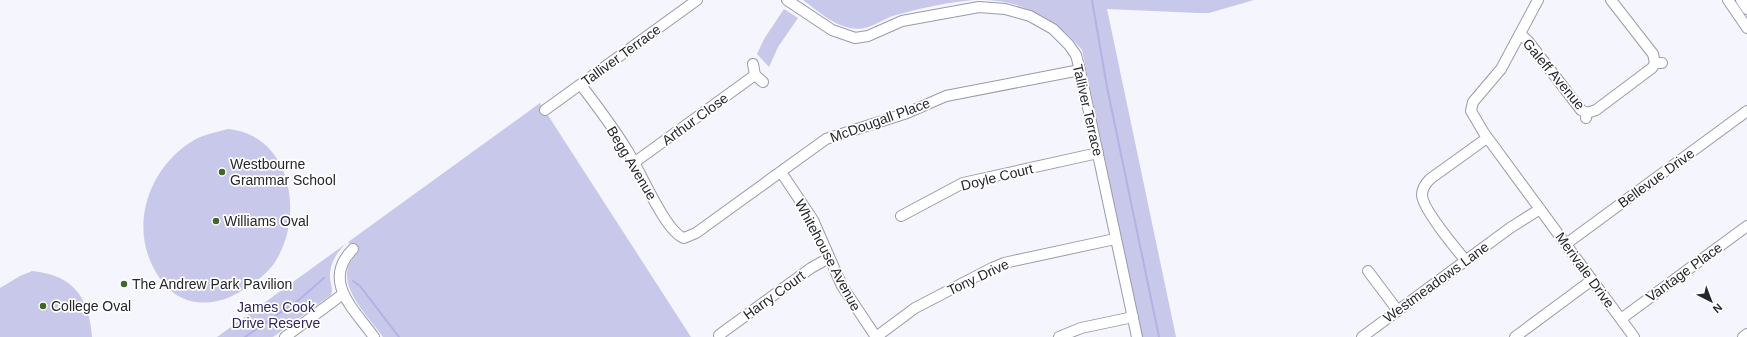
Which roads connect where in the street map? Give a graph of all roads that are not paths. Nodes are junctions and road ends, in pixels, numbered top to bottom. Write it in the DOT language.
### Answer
graph roads {
  1 [pos="697,0"];
  2 [pos="786,0"];
  3 [pos="1538,0"];
  4 [pos="1611,0"];
  5 [pos="1728,0"];
  6 [pos="1741,0"];
  7 [pos="1747,10"];
  8 [pos="1747,28"];
  9 [pos="1520,34"];
  10 [pos="753,64"];
  11 [pos="1080,70"];
  12 [pos="755,75"];
  13 [pos="763,82"];
  14 [pos="581,84"];
  15 [pos="545,110"];
  16 [pos="1747,111"];
  17 [pos="1484,134"];
  18 [pos="1098,154"];
  19 [pos="635,162"];
  20 [pos="781,172"];
  21 [pos="1538,207"];
  22 [pos="901,216"];
  23 [pos="1747,226"];
  24 [pos="684,238"];
  25 [pos="1115,239"];
  26 [pos="1566,244"];
  27 [pos="352,249"];
  28 [pos="829,258"];
  29 [pos="1466,261"];
  30 [pos="1368,270"];
  31 [pos="1592,280"];
  32 [pos="343,294"];
  33 [pos="1398,311"];
  34 [pos="1133,317"];
  35 [pos="1621,319"];
  36 [pos="1747,334"];
  37 [pos="719,335"];
  38 [pos="1519,336"];
  39 [pos="285,337"];
  40 [pos="374,337"];
  41 [pos="876,337"];
  42 [pos="1059,337"];
  43 [pos="1137,337"];
  44 [pos="1362,337"];
  45 [pos="1634,337"];
  46 [pos="1743,337"];
  1 -- 14 [label="street, Talliver Terrace"];
  2 -- 11 [label="street, Talliver Terrace"];
  3 -- 9 [label="street"];
  4 -- 9 [label="street, Galeff Avenue"];
  5 -- 8 [label="street"];
  6 -- 7 [label="street"];
  9 -- 17 [label="street, Merivale Drive"];
  10 -- 12 [label="street"];
  11 -- 18 [label="street, Talliver Terrace"];
  11 -- 20 [label="street, McDougall Place"];
  12 -- 13 [label="street"];
  12 -- 19 [label="street, Arthur Close"];
  14 -- 15 [label="street, Talliver Terrace"];
  14 -- 19 [label="street, Begg Avenue"];
  16 -- 26 [label="street, Bellevue Drive"];
  17 -- 21 [label="street, Merivale Drive"];
  17 -- 29 [label="street"];
  18 -- 22 [label="street, Doyle Court"];
  18 -- 25 [label="street, Talliver Terrace"];
  19 -- 24 [label="street, Begg Avenue"];
  20 -- 24 [label="street, McDougall Place"];
  20 -- 28 [label="street, Whitehouse Avenue"];
  21 -- 26 [label="street, Merivale Drive"];
  21 -- 29 [label="street, Westmeadows Lane"];
  23 -- 35 [label="street, Vantage Place"];
  25 -- 34 [label="street, Talliver Terrace"];
  25 -- 41 [label="street, Tony Drive"];
  26 -- 31 [label="street, Merivale Drive"];
  27 -- 32 [label="street"];
  28 -- 37 [label="street, Harry Court"];
  28 -- 41 [label="street, Whitehouse Avenue"];
  29 -- 33 [label="street, Westmeadows Lane"];
  30 -- 33 [label="street"];
  31 -- 35 [label="street, Merivale Drive"];
  31 -- 38 [label="street"];
  32 -- 39 [label="street"];
  32 -- 40 [label="street"];
  33 -- 44 [label="street, Westmeadows Lane"];
  34 -- 42 [label="street"];
  34 -- 43 [label="street, Talliver Terrace"];
  35 -- 45 [label="street, Merivale Drive"];
  36 -- 46 [label="street"];
}
